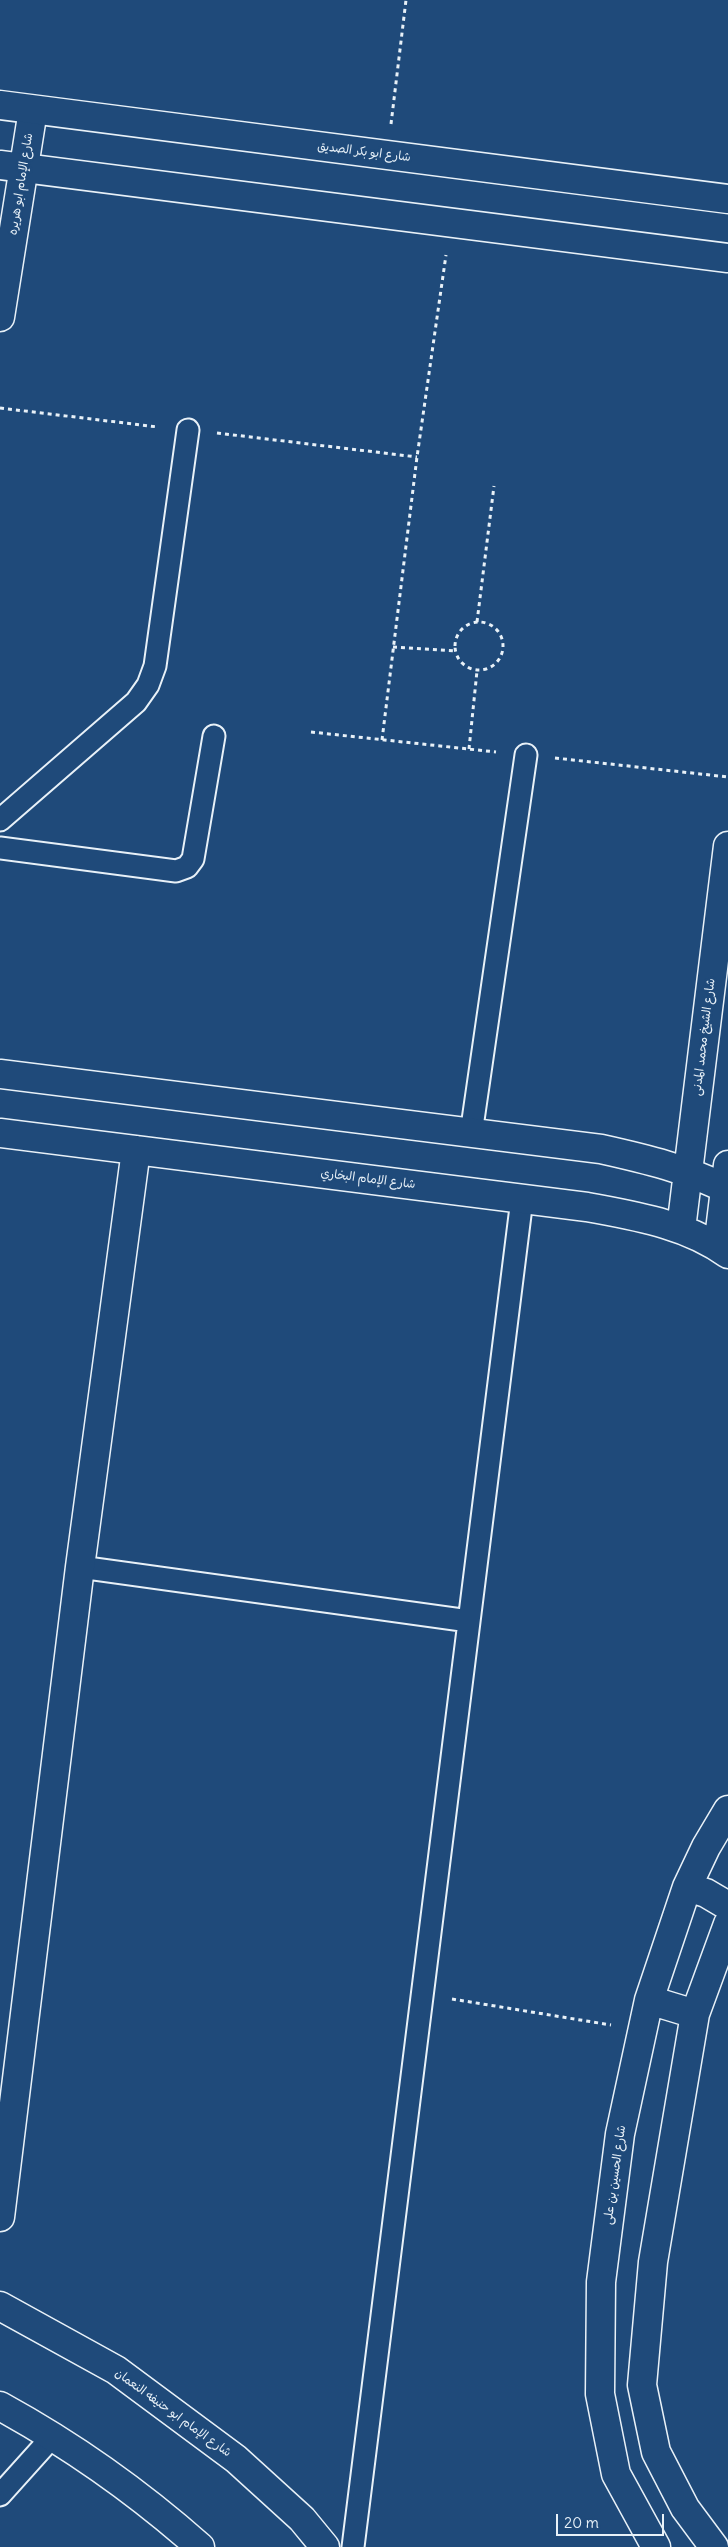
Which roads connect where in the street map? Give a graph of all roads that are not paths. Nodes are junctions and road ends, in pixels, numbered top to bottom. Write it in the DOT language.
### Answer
graph roads {
  1 [pos="0,105"];
  2 [pos="33,110"];
  3 [pos="12,167"];
  4 [pos="728,199"];
  5 [pos="728,258"];
  6 [pos="0,317"];
  7 [pos="188,430"];
  8 [pos="214,736"];
  9 [pos="526,755"];
  10 [pos="0,820"];
  11 [pos="728,846"];
  12 [pos="0,848"];
  13 [pos="0,1074"];
  14 [pos="0,1133"];
  15 [pos="471,1134"];
  16 [pos="136,1150"];
  17 [pos="688,1171"];
  18 [pos="727,1182"];
  19 [pos="522,1199"];
  20 [pos="681,1229"];
  21 [pos="723,1250"];
  22 [pos="80,1567"];
  23 [pos="469,1621"];
  24 [pos="728,1810"];
  25 [pos="686,1887"];
  26 [pos="728,1906"];
  27 [pos="728,1924"];
  28 [pos="649,2000"];
  29 [pos="695,2014"];
  30 [pos="0,2217"];
  31 [pos="0,2306"];
  32 [pos="0,2406"];
  33 [pos="53,2436"];
  34 [pos="0,2495"];
  35 [pos="200,2547"];
  36 [pos="325,2547"];
  37 [pos="352,2547"];
  38 [pos="656,2547"];
  39 [pos="714,2547"];
  1 -- 2 [label="street, شارع ابو بكر الصديق"];
  2 -- 3 [label="street, شارع الإمام ابو هريره"];
  2 -- 4 [label="street, شارع ابو بكر الصديق"];
  3 -- 5 [label="street"];
  3 -- 6 [label="street, شارع الإمام ابو هريره"];
  7 -- 10 [label="lane"];
  8 -- 12 [label="lane"];
  9 -- 15 [label="lane"];
  11 -- 17 [label="street, شارع الشيخ محمد المدنى"];
  13 -- 15 [label="street"];
  14 -- 16 [label="street, شارع الإمام البخاري"];
  15 -- 17 [label="street"];
  16 -- 19 [label="street, شارع الإمام البخاري"];
  16 -- 22 [label="street"];
  17 -- 18 [label="street"];
  17 -- 20 [label="street, شارع الشيخ محمد المدنى"];
  18 -- 21 [label="street"];
  19 -- 20 [label="street, شارع الإمام البخاري"];
  19 -- 23 [label="lane"];
  20 -- 21 [label="street, شارع الإمام البخاري"];
  22 -- 23 [label="lane"];
  22 -- 30 [label="street"];
  23 -- 37 [label="lane"];
  24 -- 25 [label="street, شارع الحسين بن على"];
  25 -- 26 [label="street"];
  25 -- 28 [label="street, شارع الحسين بن على"];
  27 -- 29 [label="street"];
  28 -- 29 [label="street"];
  28 -- 38 [label="street, شارع الحسين بن على"];
  29 -- 39 [label="street"];
  31 -- 36 [label="street, شارع الإمام ابو حنيفه النعمان"];
  32 -- 33 [label="street"];
  33 -- 34 [label="lane"];
  33 -- 35 [label="street"];
}
